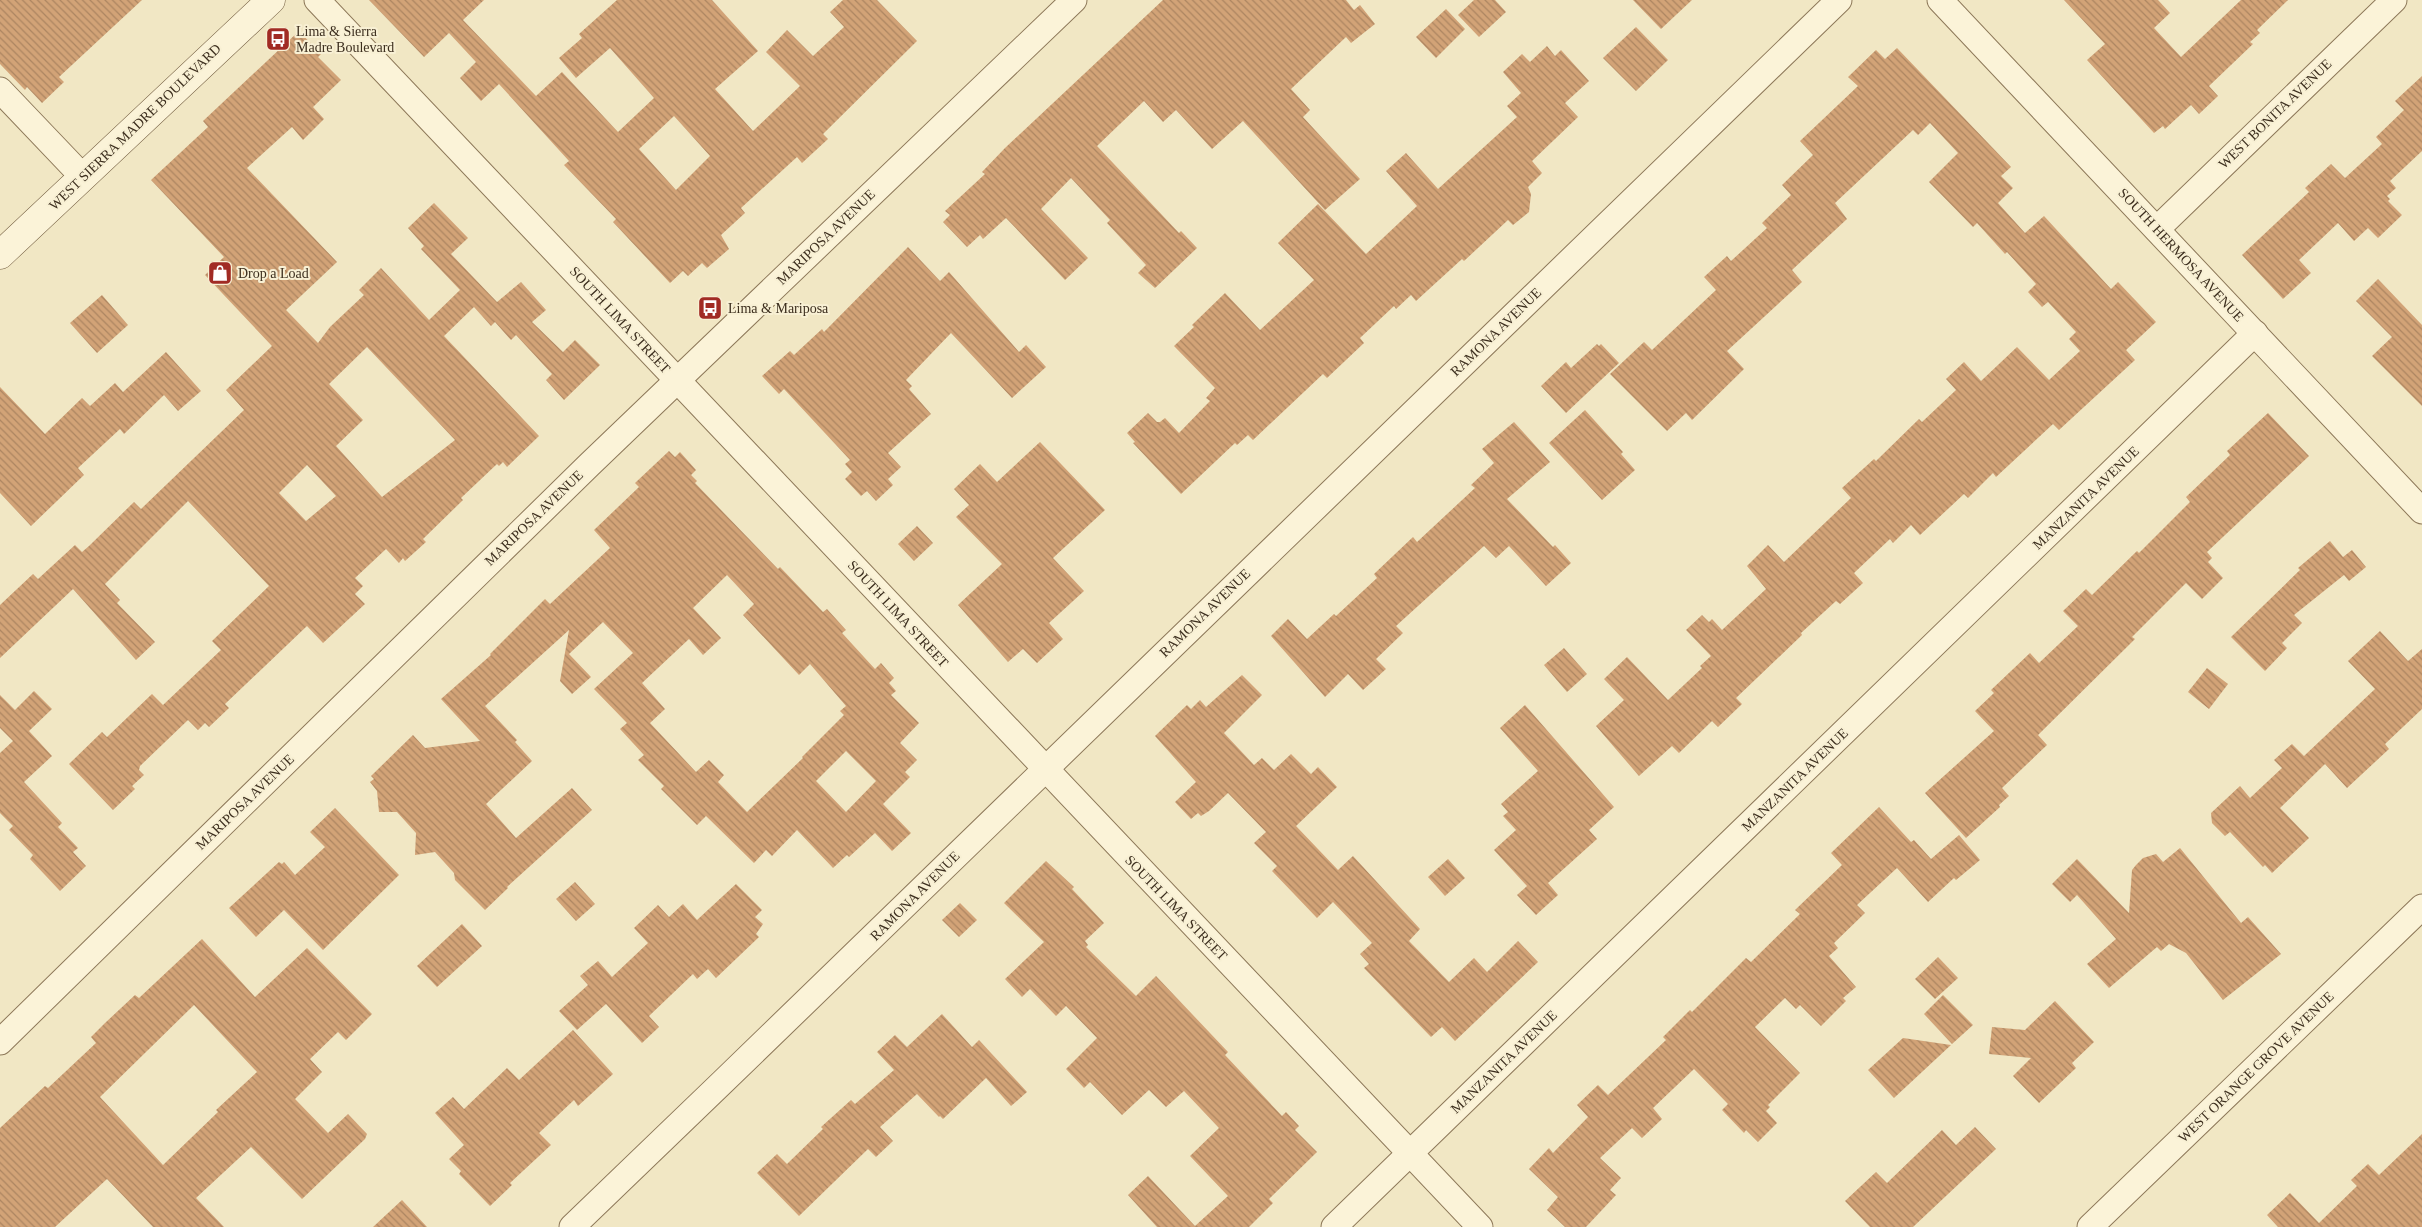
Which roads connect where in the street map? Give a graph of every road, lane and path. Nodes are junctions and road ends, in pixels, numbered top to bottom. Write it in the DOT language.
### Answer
graph roads {
  1 [pos="271,0"];
  2 [pos="317,0"];
  3 [pos="1074,0"];
  4 [pos="1838,0"];
  5 [pos="1940,0"];
  6 [pos="2394,0"];
  7 [pos="0,90"];
  8 [pos="83,177"];
  9 [pos="2157,229"];
  10 [pos="0,255"];
  11 [pos="2256,333"];
  12 [pos="678,381"];
  13 [pos="2422,511"];
  14 [pos="1044,769"];
  15 [pos="2422,907"];
  16 [pos="0,1042"];
  17 [pos="1410,1153"];
  18 [pos="572,1227"];
  19 [pos="1334,1227"];
  20 [pos="1480,1227"];
  21 [pos="2090,1227"];
  1 -- 8 [label="street, WEST SIERRA MADRE BOULEVARD"];
  2 -- 12 [label="street, SOUTH LIMA STREET"];
  3 -- 12 [label="street, MARIPOSA AVENUE"];
  4 -- 14 [label="street, RAMONA AVENUE"];
  5 -- 9 [label="street, SOUTH HERMOSA AVENUE"];
  6 -- 9 [label="street, WEST BONITA AVENUE"];
  7 -- 8 [label="street"];
  8 -- 10 [label="street, WEST SIERRA MADRE BOULEVARD"];
  9 -- 11 [label="street, SOUTH HERMOSA AVENUE"];
  11 -- 13 [label="street, SOUTH HERMOSA AVENUE"];
  11 -- 17 [label="street, MANZANITA AVENUE"];
  12 -- 14 [label="street, SOUTH LIMA STREET"];
  12 -- 16 [label="street, MARIPOSA AVENUE"];
  14 -- 17 [label="street, SOUTH LIMA STREET"];
  14 -- 18 [label="street, RAMONA AVENUE"];
  15 -- 21 [label="street, WEST ORANGE GROVE AVENUE"];
  17 -- 19 [label="street, MANZANITA AVENUE"];
  17 -- 20 [label="street, SOUTH LIMA STREET"];
}
